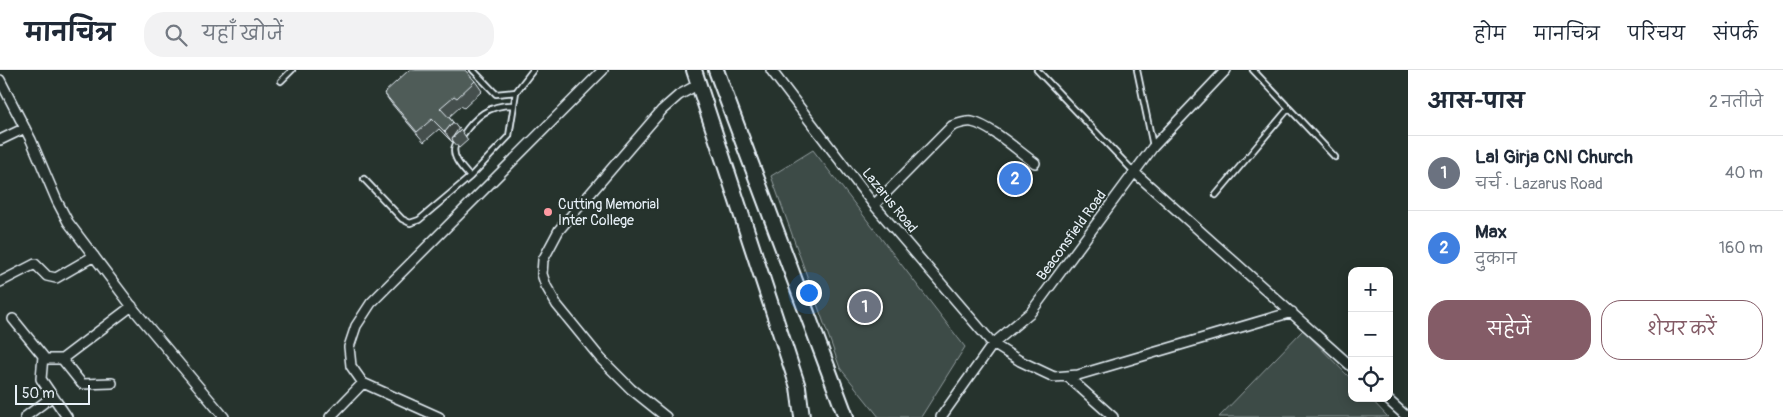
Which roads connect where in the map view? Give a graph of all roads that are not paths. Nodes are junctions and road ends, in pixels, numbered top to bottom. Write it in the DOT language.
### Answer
graph roads {
  1 [pos="292,70"];
  2 [pos="473,70"];
  3 [pos="532,70"];
  4 [pos="603,70"];
  5 [pos="694,70"];
  6 [pos="716,70"];
  7 [pos="771,70"];
  8 [pos="1037,70"];
  9 [pos="1137,70"];
  10 [pos="1226,70"];
  11 [pos="1253,70"];
  12 [pos="0,80"];
  13 [pos="281,81"];
  14 [pos="698,84"];
  15 [pos="516,92"];
  16 [pos="514,105"];
  17 [pos="1289,108"];
  18 [pos="25,128"];
  19 [pos="0,140"];
  20 [pos="1153,147"];
  21 [pos="1335,157"];
  22 [pos="1035,163"];
  23 [pos="1134,172"];
  24 [pos="470,177"];
  25 [pos="364,179"];
  26 [pos="1216,195"];
  27 [pos="874,205"];
  28 [pos="94,256"];
  29 [pos="0,282"];
  30 [pos="132,306"];
  31 [pos="1292,312"];
  32 [pos="14,319"];
  33 [pos="993,344"];
  34 [pos="44,359"];
  35 [pos="62,359"];
  36 [pos="1348,363"];
  37 [pos="1067,376"];
  38 [pos="112,383"];
  39 [pos="362,383"];
  40 [pos="53,396"];
  41 [pos="1390,402"];
  42 [pos="25,417"];
  43 [pos="68,417"];
  44 [pos="224,417"];
  45 [pos="330,417"];
  46 [pos="439,417"];
  47 [pos="666,417"];
  48 [pos="802,417"];
  49 [pos="846,417"];
  50 [pos="942,417"];
  51 [pos="1113,417"];
  52 [pos="1407,417"];
  1 -- 13 [label="lane"];
  2 -- 15 [label="lane"];
  3 -- 15 [label="lane"];
  4 -- 39 [label="street"];
  5 -- 14 [label="main road"];
  6 -- 49 [label="main road"];
  7 -- 27 [label="street, Lazarus Road"];
  8 -- 23 [label="lane"];
  9 -- 20 [label="lane"];
  10 -- 20 [label="street, Beaconsfield Road"];
  11 -- 17 [label="lane"];
  12 -- 18 [label="street"];
  14 -- 47 [label="street"];
  14 -- 48 [label="main road"];
  15 -- 16 [label="lane"];
  16 -- 24 [label="lane"];
  16 -- 24 [label="lane"];
  17 -- 21 [label="lane"];
  17 -- 26 [label="lane"];
  18 -- 19 [label="street"];
  18 -- 28 [label="street"];
  20 -- 23 [label="street, Beaconsfield Road"];
  22 -- 27 [label="street"];
  23 -- 31 [label="street"];
  23 -- 33 [label="street, Beaconsfield Road"];
  24 -- 25 [label="lane"];
  27 -- 33 [label="street, Lazarus Road"];
  28 -- 29 [label="street"];
  28 -- 30 [label="street"];
  30 -- 35 [label="street"];
  30 -- 44 [label="street"];
  31 -- 36 [label="street"];
  31 -- 37 [label="street"];
  32 -- 34 [label="street"];
  33 -- 37 [label="street, Lazarus Road"];
  33 -- 50 [label="street, Beaconsfield Road"];
  34 -- 35 [label="street"];
  34 -- 40 [label="street"];
  35 -- 38 [label="street"];
  37 -- 51 [label="street"];
  39 -- 45 [label="street"];
  39 -- 46 [label="street"];
  40 -- 42 [label="street"];
  40 -- 43 [label="street"];
  41 -- 52 [label="street"];
}
